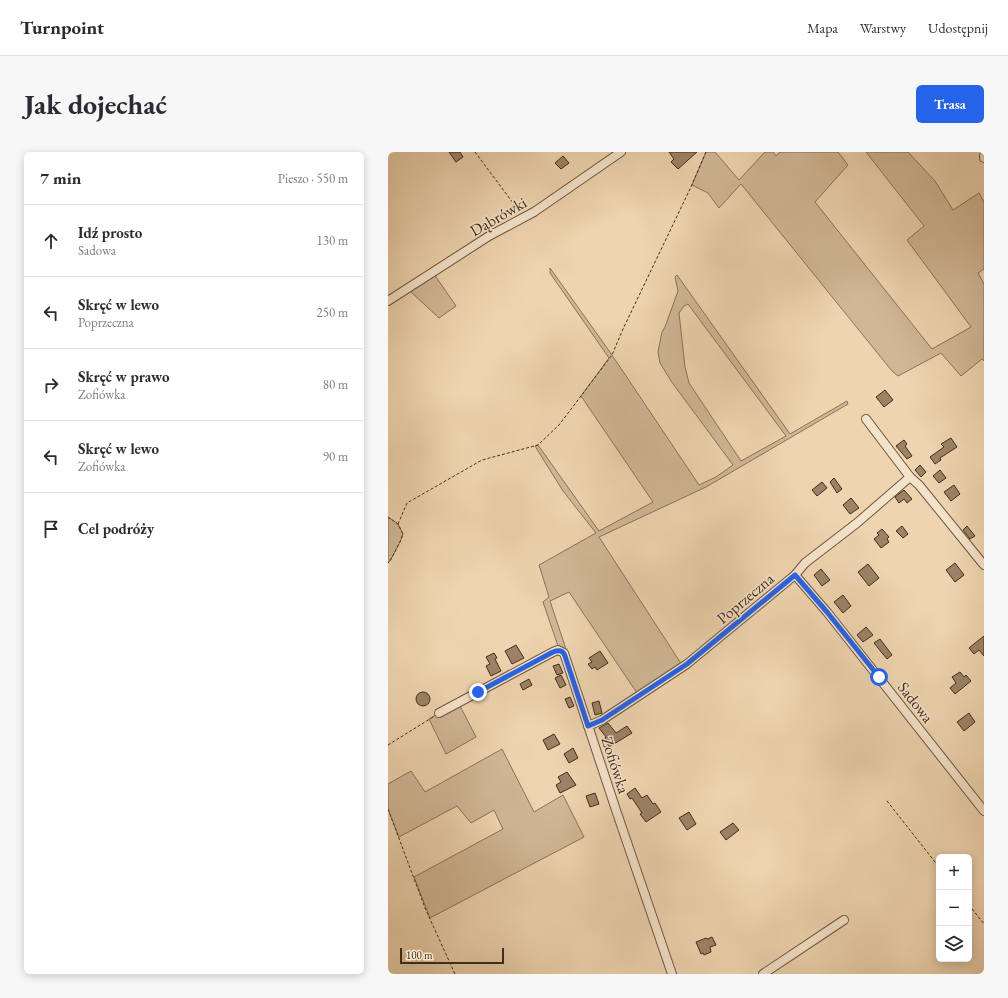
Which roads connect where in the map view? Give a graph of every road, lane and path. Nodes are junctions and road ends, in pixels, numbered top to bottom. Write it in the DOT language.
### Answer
graph roads {
  1 [pos="475,152"];
  2 [pos="621,152"];
  3 [pos="706,152"];
  4 [pos="984,155"];
  5 [pos="984,158"];
  6 [pos="524,218"];
  7 [pos="388,301"];
  8 [pos="866,420"];
  9 [pos="910,477"];
  10 [pos="388,517"];
  11 [pos="398,524"];
  12 [pos="388,563"];
  13 [pos="984,565"];
  14 [pos="795,575"];
  15 [pos="439,714"];
  16 [pos="588,726"];
  17 [pos="388,745"];
  18 [pos="886,801"];
  19 [pos="388,809"];
  20 [pos="984,811"];
  21 [pos="936,863"];
  22 [pos="972,909"];
  23 [pos="844,920"];
  24 [pos="984,924"];
  25 [pos="455,974"];
  26 [pos="672,974"];
  27 [pos="763,974"];
  1 -- 6 [label="path"];
  2 -- 6 [label="street, Dąbrówki"];
  3 -- 11 [label="path"];
  4 -- 5 [label="street"];
  6 -- 7 [label="street, Dąbrówki"];
  8 -- 9 [label="street"];
  9 -- 13 [label="street"];
  9 -- 14 [label="street, Poprzeczna"];
  10 -- 11 [label="path"];
  11 -- 12 [label="path"];
  14 -- 16 [label="street, Poprzeczna"];
  14 -- 20 [label="street, Sadowa"];
  15 -- 16 [label="street, Zofiówka"];
  15 -- 17 [label="path"];
  16 -- 26 [label="street, Zofiówka"];
  18 -- 21 [label="path"];
  19 -- 25 [label="path"];
  22 -- 24 [label="path"];
  23 -- 27 [label="street"];
}
